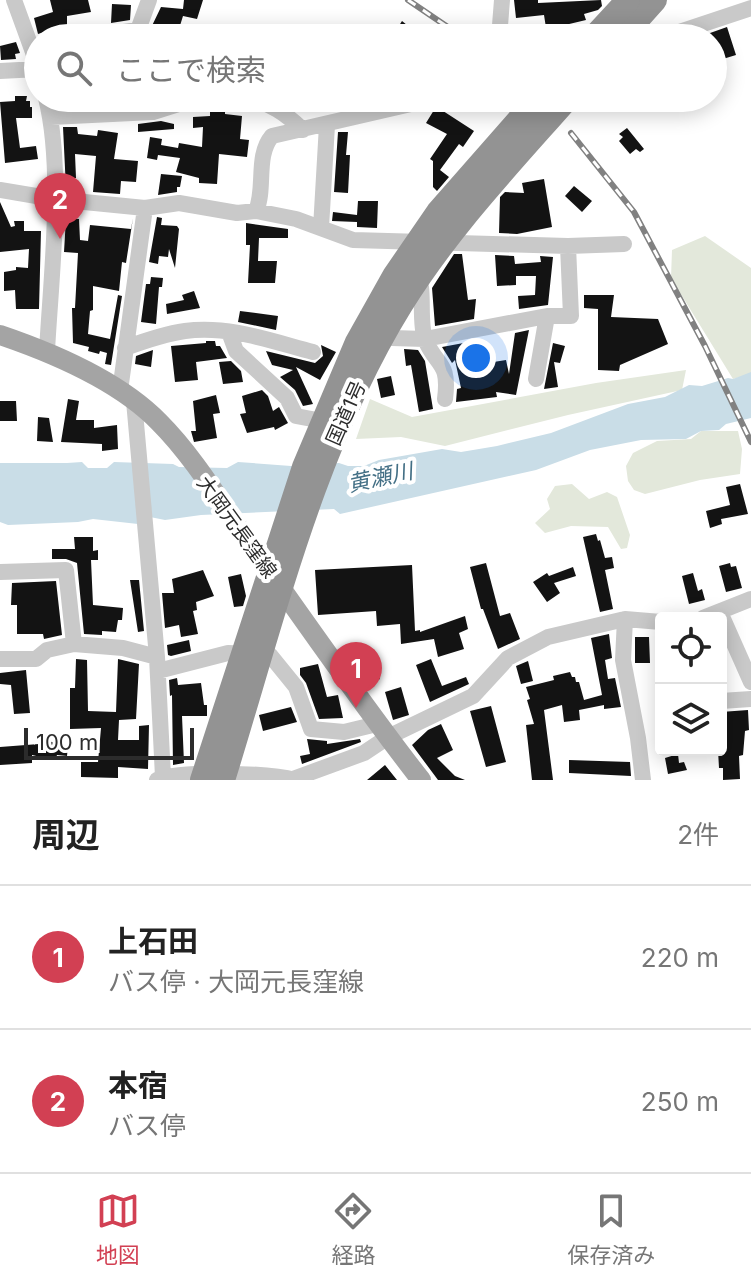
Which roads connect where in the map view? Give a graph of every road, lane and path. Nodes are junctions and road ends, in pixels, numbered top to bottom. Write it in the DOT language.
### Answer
graph roads {
  1 [pos="14,0"];
  2 [pos="149,0"];
  3 [pos="502,0"];
  4 [pos="628,0"];
  5 [pos="655,0"];
  6 [pos="667,0"];
  7 [pos="751,8"];
  8 [pos="140,24"];
  9 [pos="500,24"];
  10 [pos="601,24"];
  11 [pos="634,24"];
  12 [pos="646,24"];
  13 [pos="703,24"];
  14 [pos="24,28"];
  15 [pos="24,69"];
  16 [pos="0,71"];
  17 [pos="50,112"];
  18 [pos="153,112"];
  19 [pos="283,112"];
  20 [pos="380,112"];
  21 [pos="526,112"];
  22 [pos="556,112"];
  23 [pos="565,112"];
  24 [pos="51,117"];
  25 [pos="327,125"];
  26 [pos="303,130"];
  27 [pos="0,190"];
  28 [pos="54,199"];
  29 [pos="145,208"];
  30 [pos="256,211"];
  31 [pos="321,228"];
  32 [pos="453,243"];
  33 [pos="624,244"];
  34 [pos="568,246"];
  35 [pos="421,287"];
  36 [pos="547,316"];
  37 [pos="229,332"];
  38 [pos="0,335"];
  39 [pos="392,338"];
  40 [pos="425,339"];
  41 [pos="125,348"];
  42 [pos="47,351"];
  43 [pos="313,352"];
  44 [pos="536,379"];
  45 [pos="127,396"];
  46 [pos="445,399"];
  47 [pos="0,572"];
  48 [pos="751,599"];
  49 [pos="720,612"];
  50 [pos="625,619"];
  51 [pos="655,622"];
  52 [pos="727,628"];
  53 [pos="74,644"];
  54 [pos="0,659"];
  55 [pos="158,664"];
  56 [pos="751,682"];
  57 [pos="751,699"];
  58 [pos="727,701"];
  59 [pos="382,730"];
  60 [pos="160,779"];
  61 [pos="202,780"];
  62 [pos="223,780"];
  63 [pos="294,780"];
  64 [pos="421,780"];
  65 [pos="643,780"];
  1 -- 14 [label="street"];
  2 -- 8 [label="street"];
  3 -- 9 [label="street"];
  4 -- 10 [label="highway, bridge"];
  5 -- 11 [label="highway"];
  6 -- 12 [label="street"];
  7 -- 13 [label="street"];
  15 -- 16 [label="street"];
  17 -- 24 [label="street"];
  18 -- 24 [label="street"];
  19 -- 26 [label="street"];
  20 -- 25 [label="street"];
  21 -- 61 [label="highway, 国道1号, bridge"];
  22 -- 62 [label="highway, 国道1号, bridge"];
  23 -- 32 [label="street"];
  24 -- 28 [label="street"];
  25 -- 26 [label="street"];
  25 -- 31 [label="street"];
  26 -- 30 [label="street"];
  27 -- 28 [label="street"];
  28 -- 29 [label="street"];
  28 -- 42 [label="street"];
  29 -- 30 [label="street"];
  29 -- 41 [label="street"];
  30 -- 31 [label="street"];
  31 -- 32 [label="street"];
  32 -- 34 [label="street"];
  32 -- 35 [label="street"];
  33 -- 34 [label="street"];
  34 -- 36 [label="street"];
  35 -- 39 [label="street"];
  35 -- 40 [label="street"];
  36 -- 40 [label="street"];
  36 -- 44 [label="street"];
  37 -- 39 [label="street"];
  37 -- 41 [label="street"];
  37 -- 43 [label="street"];
  38 -- 42 [label="main road, 大岡元長窪線"];
  39 -- 40 [label="street"];
  40 -- 46 [label="street"];
  41 -- 45 [label="street"];
  42 -- 45 [label="main road, 大岡元長窪線"];
  45 -- 55 [label="street"];
  45 -- 59 [label="main road, 大岡元長窪線"];
  47 -- 53 [label="street"];
  48 -- 49 [label="street"];
  50 -- 51 [label="street"];
  50 -- 59 [label="street"];
  50 -- 65 [label="street"];
  52 -- 56 [label="street"];
  53 -- 54 [label="street"];
  53 -- 55 [label="street"];
  55 -- 59 [label="street"];
  55 -- 60 [label="street"];
  57 -- 58 [label="street"];
  59 -- 63 [label="street"];
  59 -- 64 [label="main road, 大岡元長窪線"];
  60 -- 63 [label="street"];
}
